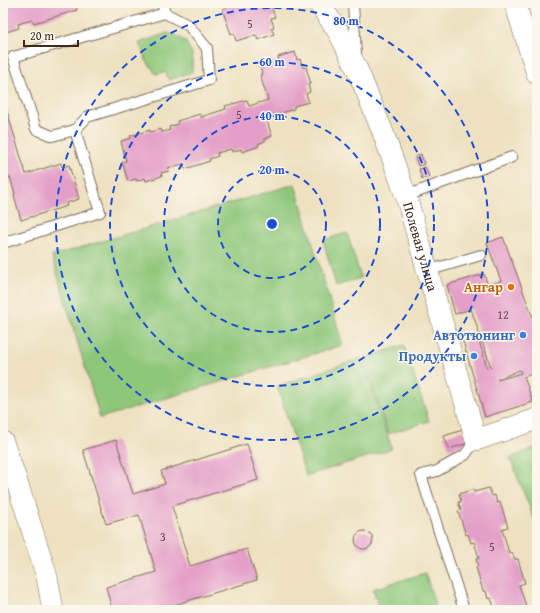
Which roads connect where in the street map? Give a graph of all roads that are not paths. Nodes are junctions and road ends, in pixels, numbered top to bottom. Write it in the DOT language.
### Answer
graph roads {
  1 [pos="319,3"];
  2 [pos="353,3"];
  3 [pos="515,3"];
  4 [pos="163,8"];
  5 [pos="536,66"];
  6 [pos="357,69"];
  7 [pos="75,130"];
  8 [pos="512,157"];
  9 [pos="406,196"];
  10 [pos="3,243"];
  11 [pos="481,255"];
  12 [pos="427,271"];
  13 [pos="537,419"];
  14 [pos="476,440"];
  15 [pos="5,452"];
  16 [pos="53,610"];
  17 [pos="464,610"];
  1 -- 6 [label="street, Полевая улица"];
  2 -- 6 [label="lane"];
  3 -- 5 [label="street"];
  4 -- 7 [label="lane"];
  4 -- 7 [label="lane"];
  6 -- 9 [label="street, Полевая улица"];
  7 -- 10 [label="lane"];
  8 -- 9 [label="lane"];
  9 -- 12 [label="street, Полевая улица"];
  11 -- 12 [label="lane"];
  12 -- 14 [label="street, Полевая улица"];
  13 -- 14 [label="street"];
  14 -- 17 [label="lane"];
  15 -- 16 [label="street"];
}
